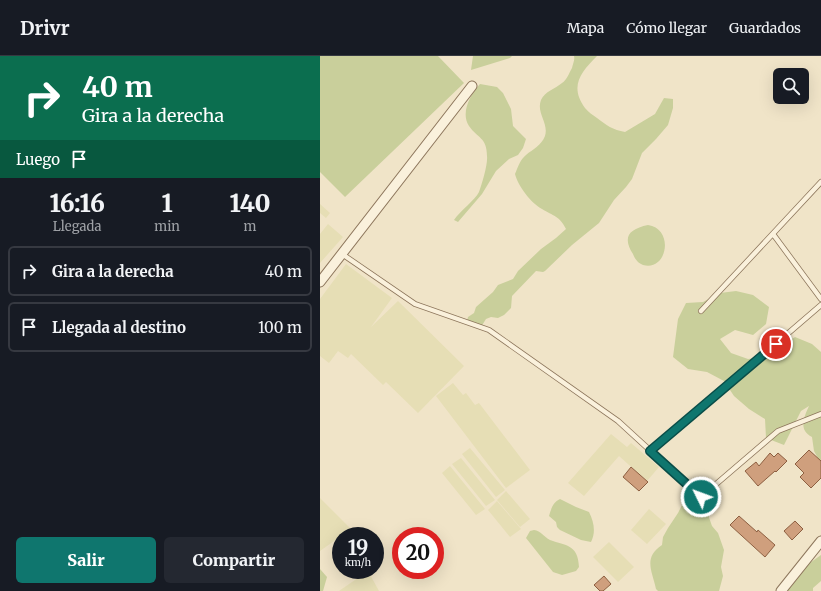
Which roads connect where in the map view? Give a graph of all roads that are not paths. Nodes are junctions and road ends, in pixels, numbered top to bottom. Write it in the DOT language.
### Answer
graph roads {
  1 [pos="472,86"];
  2 [pos="821,182"];
  3 [pos="773,234"];
  4 [pos="342,254"];
  5 [pos="320,282"];
  6 [pos="821,299"];
  7 [pos="821,305"];
  8 [pos="701,311"];
  9 [pos="821,414"];
  10 [pos="650,451"];
  11 [pos="821,541"];
  12 [pos="781,591"];
  1 -- 4 [label="street"];
  2 -- 3 [label="lane"];
  3 -- 6 [label="lane"];
  3 -- 8 [label="lane"];
  4 -- 5 [label="street"];
  4 -- 10 [label="lane"];
  7 -- 10 [label="lane"];
  9 -- 10 [label="lane"];
  11 -- 12 [label="street"];
}
